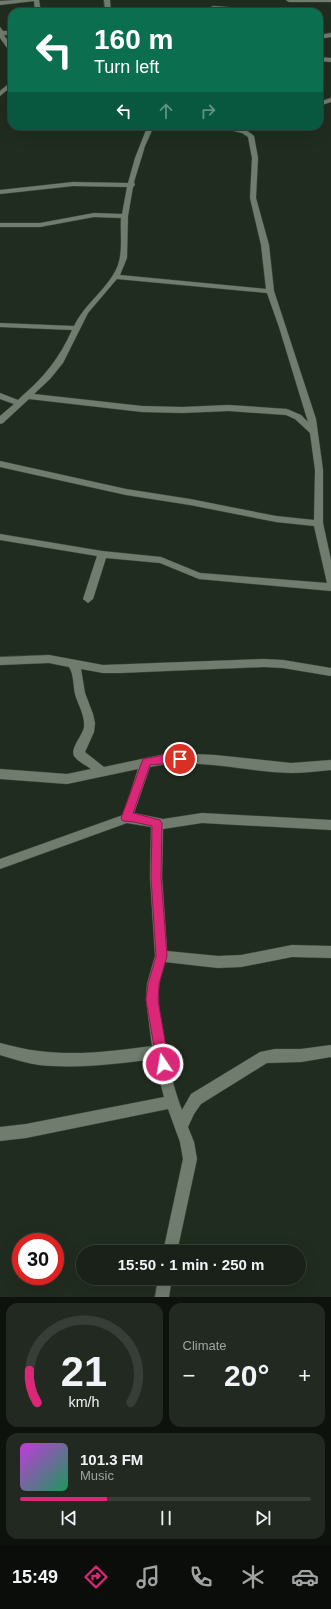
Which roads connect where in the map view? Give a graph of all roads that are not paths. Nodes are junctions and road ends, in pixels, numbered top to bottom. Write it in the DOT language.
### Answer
graph roads {
  1 [pos="32,0"];
  2 [pos="289,0"];
  3 [pos="331,0"];
  4 [pos="0,3"];
  5 [pos="1,34"];
  6 [pos="8,45"];
  7 [pos="8,87"];
  8 [pos="0,94"];
  9 [pos="150,130"];
  10 [pos="238,130"];
  11 [pos="132,185"];
  12 [pos="0,192"];
  13 [pos="125,216"];
  14 [pos="0,224"];
  15 [pos="115,277"];
  16 [pos="270,291"];
  17 [pos="0,324"];
  18 [pos="76,328"];
  19 [pos="0,396"];
  20 [pos="27,396"];
  21 [pos="19,403"];
  22 [pos="0,420"];
  23 [pos="313,431"];
  24 [pos="0,464"];
  25 [pos="318,523"];
  26 [pos="0,537"];
  27 [pos="102,554"];
  28 [pos="331,581"];
  29 [pos="331,587"];
  30 [pos="88,599"];
  31 [pos="0,661"];
  32 [pos="73,664"];
  33 [pos="331,672"];
  34 [pos="146,762"];
  35 [pos="331,765"];
  36 [pos="103,772"];
  37 [pos="0,774"];
  38 [pos="127,818"];
  39 [pos="157,823"];
  40 [pos="331,825"];
  41 [pos="0,864"];
  42 [pos="331,952"];
  43 [pos="161,956"];
  44 [pos="0,1049"];
  45 [pos="331,1051"];
  46 [pos="160,1052"];
  47 [pos="172,1102"];
  48 [pos="181,1127"];
  49 [pos="0,1134"];
  50 [pos="172,1245"];
  51 [pos="164,1285"];
  52 [pos="162,1297"];
  1 -- 4 [label="street"];
  2 -- 3 [label="street"];
  5 -- 6 [label="street"];
  7 -- 8 [label="street"];
  9 -- 11 [label="street"];
  10 -- 16 [label="street"];
  11 -- 12 [label="street"];
  11 -- 13 [label="street"];
  13 -- 14 [label="street"];
  13 -- 15 [label="street"];
  15 -- 16 [label="street"];
  15 -- 18 [label="street"];
  16 -- 23 [label="street"];
  17 -- 18 [label="street"];
  18 -- 20 [label="street"];
  19 -- 21 [label="street"];
  20 -- 21 [label="street"];
  20 -- 23 [label="street"];
  21 -- 22 [label="street"];
  23 -- 25 [label="street"];
  24 -- 25 [label="street"];
  25 -- 28 [label="street"];
  26 -- 27 [label="street"];
  27 -- 29 [label="street"];
  27 -- 30 [label="street"];
  31 -- 32 [label="street"];
  32 -- 33 [label="street"];
  32 -- 36 [label="street"];
  34 -- 35 [label="street"];
  34 -- 36 [label="street"];
  34 -- 38 [label="street"];
  36 -- 37 [label="street"];
  38 -- 39 [label="street"];
  38 -- 41 [label="street"];
  39 -- 40 [label="street"];
  39 -- 43 [label="street"];
  42 -- 43 [label="street"];
  43 -- 46 [label="street"];
  44 -- 46 [label="street"];
  45 -- 48 [label="street"];
  46 -- 47 [label="street"];
  47 -- 48 [label="street"];
  47 -- 49 [label="street"];
  48 -- 50 [label="street"];
  51 -- 52 [label="street"];
}
